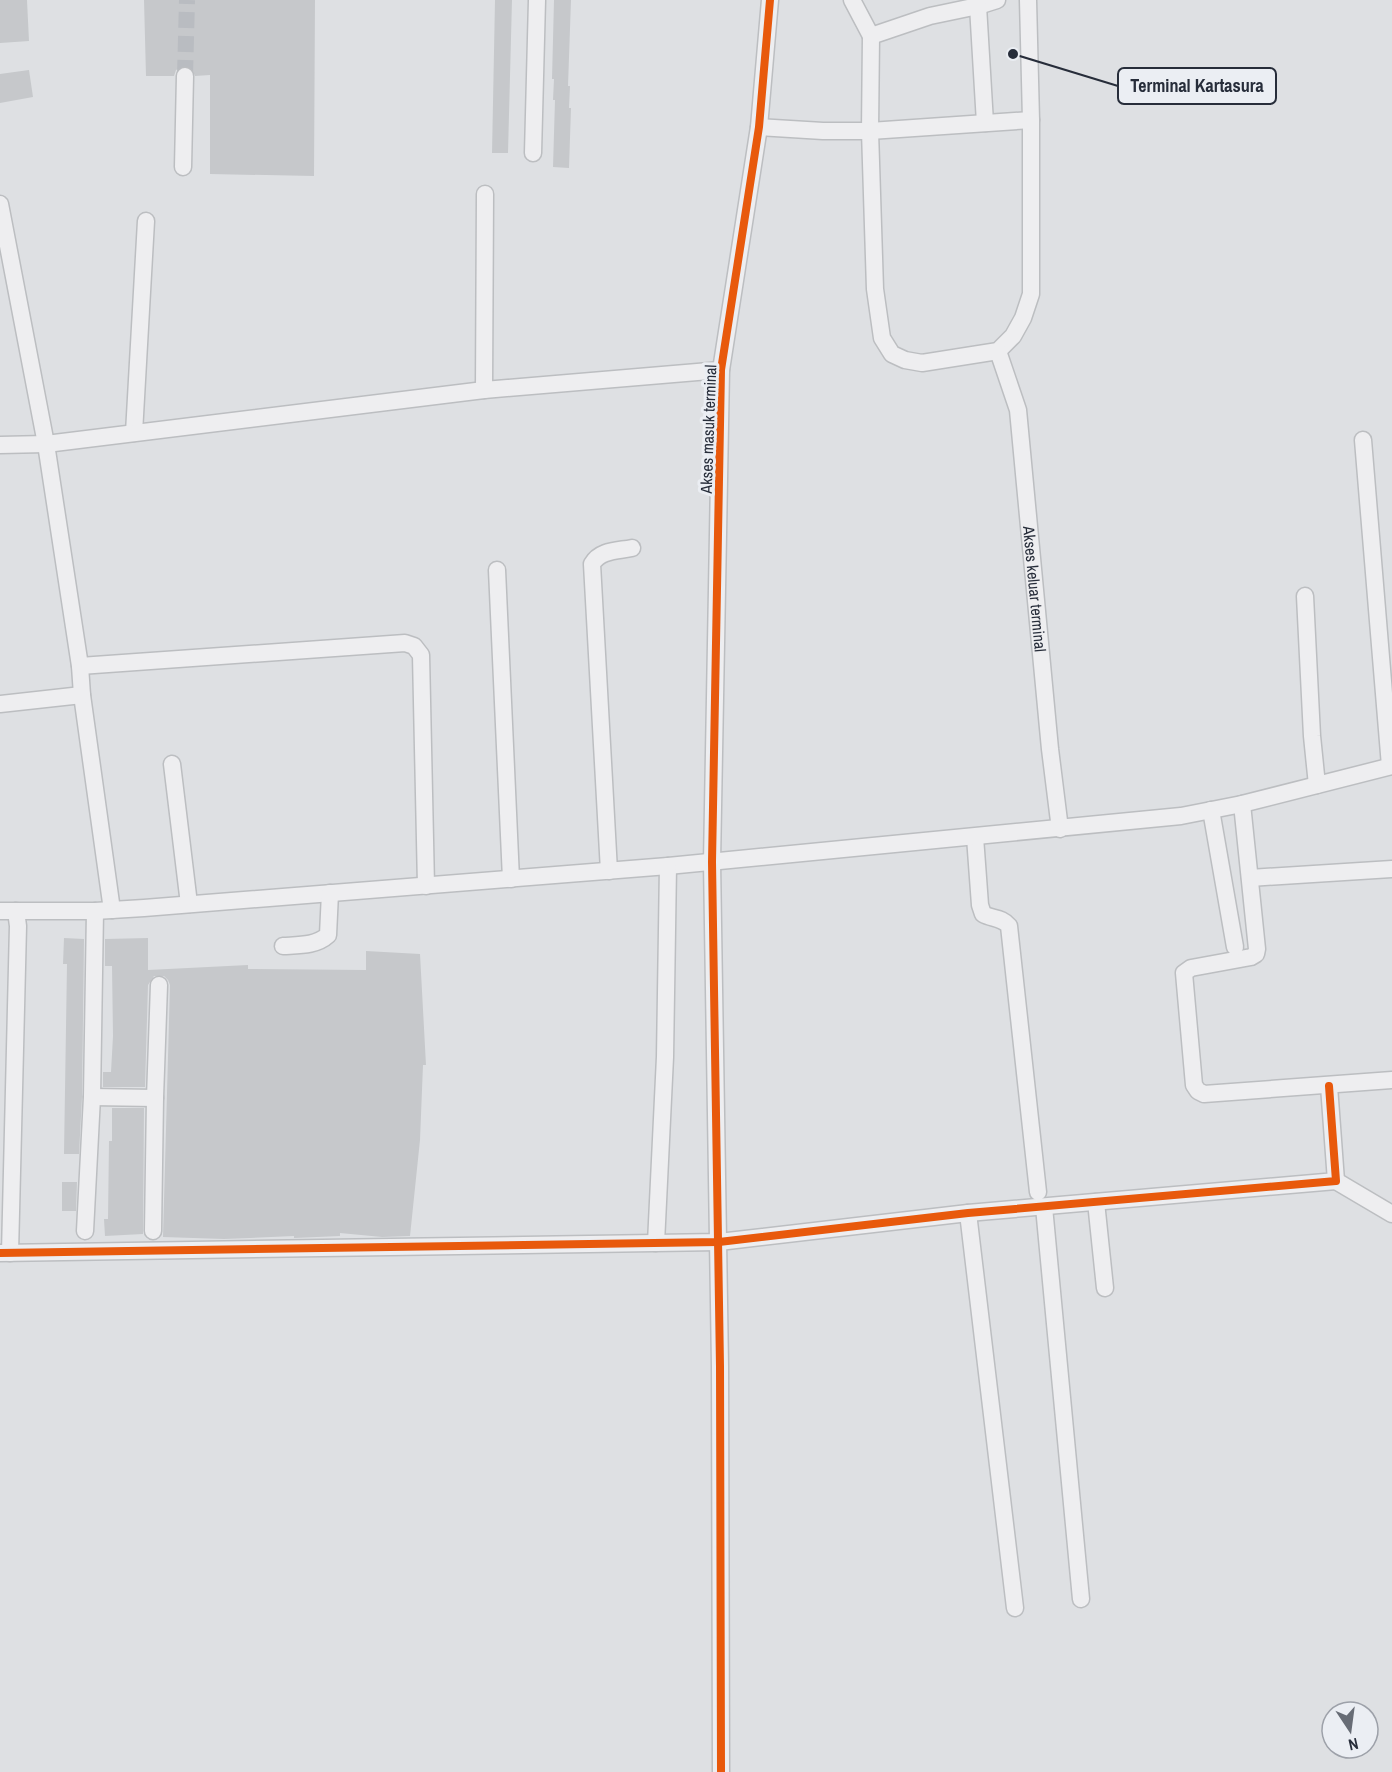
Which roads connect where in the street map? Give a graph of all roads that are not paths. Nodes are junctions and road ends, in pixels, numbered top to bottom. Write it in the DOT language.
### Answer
graph roads {
  1 [pos="537,0"];
  2 [pos="770,0"];
  3 [pos="852,0"];
  4 [pos="997,0"];
  5 [pos="1028,0"];
  6 [pos="978,6"];
  7 [pos="871,36"];
  8 [pos="185,76"];
  9 [pos="1031,120"];
  10 [pos="985,123"];
  11 [pos="759,127"];
  12 [pos="870,131"];
  13 [pos="533,153"];
  14 [pos="183,167"];
  15 [pos="485,194"];
  16 [pos="0,204"];
  17 [pos="146,221"];
  18 [pos="998,351"];
  19 [pos="721,370"];
  20 [pos="484,390"];
  21 [pos="134,433"];
  22 [pos="1362,440"];
  23 [pos="46,444"];
  24 [pos="0,445"];
  25 [pos="632,548"];
  26 [pos="497,570"];
  27 [pos="1305,596"];
  28 [pos="80,666"];
  29 [pos="82,695"];
  30 [pos="0,704"];
  31 [pos="172,764"];
  32 [pos="1391,766"];
  33 [pos="1317,784"];
  34 [pos="1242,804"];
  35 [pos="1211,810"];
  36 [pos="1060,829"];
  37 [pos="975,837"];
  38 [pos="712,862"];
  39 [pos="668,866"];
  40 [pos="1392,869"];
  41 [pos="609,871"];
  42 [pos="1250,878"];
  43 [pos="511,879"];
  44 [pos="426,886"];
  45 [pos="330,893"];
  46 [pos="189,904"];
  47 [pos="112,910"];
  48 [pos="8,911"];
  49 [pos="94,911"];
  50 [pos="283,946"];
  51 [pos="1235,947"];
  52 [pos="159,985"];
  53 [pos="1392,1080"];
  54 [pos="1329,1086"];
  55 [pos="92,1097"];
  56 [pos="155,1098"];
  57 [pos="1336,1181"];
  58 [pos="1041,1199"];
  59 [pos="1096,1202"];
  60 [pos="968,1213"];
  61 [pos="1392,1214"];
  62 [pos="85,1231"];
  63 [pos="153,1231"];
  64 [pos="719,1242"];
  65 [pos="656,1243"];
  66 [pos="5,1253"];
  67 [pos="1105,1288"];
  68 [pos="1081,1599"];
  69 [pos="1015,1608"];
  70 [pos="721,1772"];
  1 -- 13 [label="street"];
  2 -- 11 [label="street, Akses masuk terminal"];
  3 -- 7 [label="street"];
  4 -- 6 [label="street"];
  5 -- 9 [label="street"];
  6 -- 7 [label="street"];
  6 -- 10 [label="street"];
  7 -- 12 [label="street"];
  8 -- 14 [label="street"];
  9 -- 10 [label="street"];
  9 -- 18 [label="street"];
  10 -- 12 [label="street"];
  11 -- 12 [label="street"];
  11 -- 19 [label="street, Akses masuk terminal"];
  12 -- 18 [label="street"];
  15 -- 20 [label="street"];
  16 -- 23 [label="street"];
  17 -- 21 [label="street"];
  18 -- 36 [label="street, Akses keluar terminal"];
  19 -- 20 [label="street"];
  19 -- 38 [label="street, Akses masuk terminal"];
  20 -- 21 [label="street"];
  21 -- 23 [label="street"];
  22 -- 32 [label="street"];
  23 -- 24 [label="street"];
  23 -- 28 [label="street"];
  25 -- 41 [label="street"];
  26 -- 43 [label="street"];
  27 -- 33 [label="street"];
  28 -- 29 [label="street"];
  28 -- 44 [label="street"];
  29 -- 30 [label="street"];
  29 -- 47 [label="street"];
  31 -- 46 [label="street"];
  32 -- 33 [label="street"];
  33 -- 34 [label="street"];
  34 -- 35 [label="street"];
  34 -- 42 [label="street"];
  35 -- 36 [label="street"];
  35 -- 51 [label="street"];
  36 -- 37 [label="street"];
  37 -- 38 [label="street"];
  37 -- 58 [label="street"];
  38 -- 39 [label="street"];
  38 -- 64 [label="street, Akses masuk terminal"];
  39 -- 41 [label="street"];
  39 -- 65 [label="street"];
  40 -- 42 [label="street"];
  41 -- 43 [label="street"];
  42 -- 54 [label="street"];
  43 -- 44 [label="street"];
  44 -- 45 [label="street"];
  45 -- 46 [label="street"];
  45 -- 50 [label="street"];
  46 -- 47 [label="street"];
  47 -- 49 [label="street"];
  48 -- 49 [label="street"];
  48 -- 66 [label="street"];
  49 -- 55 [label="street"];
  52 -- 56 [label="street"];
  53 -- 54 [label="street"];
  54 -- 57 [label="street"];
  55 -- 56 [label="street"];
  55 -- 62 [label="street"];
  56 -- 63 [label="street"];
  57 -- 59 [label="street"];
  57 -- 61 [label="street"];
  58 -- 59 [label="street"];
  58 -- 60 [label="street"];
  58 -- 68 [label="street"];
  59 -- 67 [label="street"];
  60 -- 64 [label="street"];
  60 -- 69 [label="street"];
  64 -- 65 [label="street"];
  64 -- 70 [label="street, Akses masuk terminal"];
  65 -- 66 [label="street"];
}
